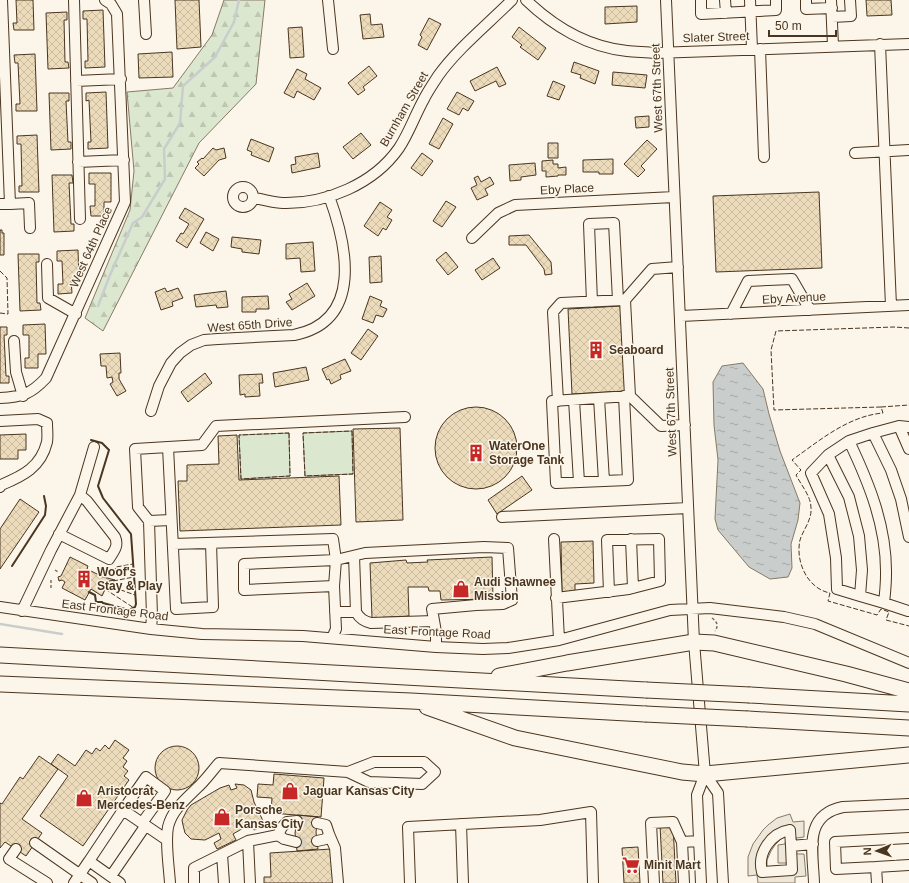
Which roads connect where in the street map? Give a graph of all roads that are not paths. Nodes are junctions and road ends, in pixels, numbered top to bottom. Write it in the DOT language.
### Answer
graph roads {
  1 [pos="2,0"];
  2 [pos="74,0"];
  3 [pos="144,0"];
  4 [pos="328,0"];
  5 [pos="512,0"];
  6 [pos="526,0"];
  7 [pos="666,0"];
  8 [pos="701,0"];
  9 [pos="725,0"];
  10 [pos="750,0"];
  11 [pos="776,0"];
  12 [pos="806,0"];
  13 [pos="850,0"];
  14 [pos="109,1"];
  15 [pos="832,8"];
  16 [pos="750,11"];
  17 [pos="726,12"];
  18 [pos="146,34"];
  19 [pos="2,43"];
  20 [pos="880,44"];
  21 [pos="909,44"];
  22 [pos="833,46"];
  23 [pos="333,49"];
  24 [pos="756,49"];
  25 [pos="668,52"];
  26 [pos="121,79"];
  27 [pos="76,81"];
  28 [pos="3,123"];
  29 [pos="909,150"];
  30 [pos="885,151"];
  31 [pos="855,153"];
  32 [pos="764,157"];
  33 [pos="124,160"];
  34 [pos="78,162"];
  35 [pos="329,196"];
  36 [pos="674,197"];
  37 [pos="253,198"];
  38 [pos="5,204"];
  39 [pos="80,219"];
  40 [pos="30,228"];
  41 [pos="472,238"];
  42 [pos="47,264"];
  43 [pos="678,267"];
  44 [pos="622,300"];
  45 [pos="592,302"];
  46 [pos="909,305"];
  47 [pos="890,306"];
  48 [pos="810,310"];
  49 [pos="76,314"];
  50 [pos="731,314"];
  51 [pos="681,316"];
  52 [pos="14,341"];
  53 [pos="23,396"];
  54 [pos="627,396"];
  55 [pos="0,398"];
  56 [pos="600,398"];
  57 [pos="574,400"];
  58 [pos="558,401"];
  59 [pos="151,411"];
  60 [pos="404,417"];
  61 [pos="0,421"];
  62 [pos="685,425"];
  63 [pos="904,427"];
  64 [pos="873,433"];
  65 [pos="849,441"];
  66 [pos="94,447"];
  67 [pos="168,447"];
  68 [pos="909,449"];
  69 [pos="828,454"];
  70 [pos="604,481"];
  71 [pos="579,482"];
  72 [pos="0,487"];
  73 [pos="80,495"];
  74 [pos="688,508"];
  75 [pos="502,517"];
  76 [pos="171,520"];
  77 [pos="149,521"];
  78 [pos="59,534"];
  79 [pos="909,537"];
  80 [pos="554,539"];
  81 [pos="631,539"];
  82 [pos="211,543"];
  83 [pos="173,544"];
  84 [pos="354,556"];
  85 [pos="336,560"];
  86 [pos="334,586"];
  87 [pos="633,588"];
  88 [pos="609,592"];
  89 [pos="860,596"];
  90 [pos="556,598"];
  91 [pos="884,603"];
  92 [pos="0,607"];
  93 [pos="693,608"];
  94 [pos="909,609"];
  95 [pos="22,611"];
  96 [pos="335,612"];
  97 [pos="356,612"];
  98 [pos="434,621"];
  99 [pos="151,629"];
  100 [pos="332,638"];
  101 [pos="559,640"];
  102 [pos="694,642"];
  103 [pos="436,647"];
  104 [pos="0,655"];
  105 [pos="909,663"];
  106 [pos="475,681"];
  107 [pos="0,684"];
  108 [pos="909,692"];
  109 [pos="411,701"];
  110 [pos="909,704"];
  111 [pos="909,728"];
  112 [pos="909,755"];
  113 [pos="348,772"];
  114 [pos="705,774"];
  115 [pos="909,804"];
  116 [pos="123,810"];
  117 [pos="297,821"];
  118 [pos="317,823"];
  119 [pos="144,824"];
  120 [pos="461,824"];
  121 [pos="329,834"];
  122 [pos="278,835"];
  123 [pos="909,838"];
  124 [pos="168,840"];
  125 [pos="248,841"];
  126 [pos="317,841"];
  127 [pos="699,841"];
  128 [pos="296,842"];
  129 [pos="682,842"];
  130 [pos="35,843"];
  131 [pos="813,844"];
  132 [pos="791,846"];
  133 [pos="16,849"];
  134 [pos="222,854"];
  135 [pos="89,861"];
  136 [pos="909,865"];
  137 [pos="876,867"];
  138 [pos="80,874"];
  139 [pos="111,876"];
  140 [pos="48,883"];
  141 [pos="74,883"];
  142 [pos="92,883"];
  143 [pos="120,883"];
  144 [pos="170,883"];
  145 [pos="194,883"];
  146 [pos="224,883"];
  147 [pos="250,883"];
  148 [pos="338,883"];
  149 [pos="410,883"];
  150 [pos="463,883"];
  151 [pos="593,883"];
  152 [pos="654,883"];
  153 [pos="684,883"];
  154 [pos="701,883"];
  155 [pos="723,883"];
  156 [pos="814,883"];
  157 [pos="877,883"];
  1 -- 19 [label="street"];
  2 -- 27 [label="street"];
  3 -- 18 [label="street"];
  4 -- 23 [label="street"];
  5 -- 35 [label="street, Burnham Street"];
  6 -- 25 [label="street, Slater Street"];
  7 -- 25 [label="street, West 67th Street"];
  8 -- 17 [label="street"];
  9 -- 17 [label="street"];
  10 -- 16 [label="street"];
  11 -- 16 [label="street"];
  12 -- 15 [label="street"];
  13 -- 15 [label="street"];
  14 -- 26 [label="street, West 64th Place"];
  15 -- 22 [label="street"];
  16 -- 17 [label="street"];
  16 -- 24 [label="street"];
  19 -- 28 [label="street"];
  20 -- 21 [label="street, Slater Street"];
  20 -- 22 [label="street, Slater Street"];
  20 -- 30 [label="street"];
  22 -- 24 [label="street, Slater Street"];
  24 -- 25 [label="street, Slater Street"];
  24 -- 32 [label="street"];
  25 -- 36 [label="street, West 67th Street"];
  26 -- 27 [label="street"];
  26 -- 33 [label="street, West 64th Place"];
  27 -- 34 [label="street"];
  28 -- 38 [label="street"];
  29 -- 30 [label="street"];
  30 -- 31 [label="street"];
  30 -- 47 [label="street"];
  33 -- 34 [label="street"];
  33 -- 49 [label="street, West 64th Place"];
  34 -- 39 [label="street"];
  35 -- 37 [label="street, Burnham Street"];
  35 -- 59 [label="street, West 65th Drive"];
  36 -- 41 [label="street, Eby Place"];
  36 -- 43 [label="street, West 67th Street"];
  38 -- 40 [label="street"];
  42 -- 49 [label="street"];
  43 -- 44 [label="street"];
  43 -- 51 [label="street, West 67th Street"];
  44 -- 45 [label="street"];
  44 -- 45 [label="street"];
  44 -- 54 [label="street"];
  45 -- 58 [label="street"];
  46 -- 47 [label="street, Eby Avenue"];
  47 -- 48 [label="street, Eby Avenue"];
  48 -- 50 [label="street, Eby Avenue"];
  48 -- 50 [label="street"];
  49 -- 53 [label="street, West 64th Place"];
  50 -- 51 [label="street, Eby Avenue"];
  51 -- 62 [label="street, West 67th Street"];
  52 -- 53 [label="street"];
  53 -- 55 [label="street, West 64th Place"];
  54 -- 56 [label="street"];
  54 -- 62 [label="street"];
  54 -- 70 [label="street"];
  56 -- 57 [label="street"];
  56 -- 70 [label="street"];
  57 -- 58 [label="street"];
  57 -- 71 [label="street"];
  58 -- 71 [label="street"];
  60 -- 67 [label="street"];
  61 -- 72 [label="street"];
  62 -- 74 [label="street, West 67th Street"];
  63 -- 64 [label="street"];
  63 -- 68 [label="street"];
  64 -- 65 [label="street"];
  64 -- 79 [label="street"];
  65 -- 69 [label="street"];
  65 -- 91 [label="street"];
  66 -- 73 [label="street"];
  67 -- 76 [label="street"];
  67 -- 77 [label="street"];
  69 -- 89 [label="street"];
  69 -- 89 [label="street"];
  70 -- 71 [label="street"];
  73 -- 78 [label="street"];
  73 -- 78 [label="street"];
  74 -- 75 [label="street"];
  74 -- 93 [label="street, West 67th Street"];
  76 -- 77 [label="street"];
  76 -- 83 [label="street"];
  77 -- 99 [label="street"];
  78 -- 95 [label="street"];
  80 -- 90 [label="street"];
  81 -- 87 [label="street"];
  81 -- 87 [label="street"];
  81 -- 88 [label="street"];
  82 -- 83 [label="street"];
  82 -- 83 [label="street"];
  82 -- 85 [label="street"];
  84 -- 85 [label="street"];
  84 -- 97 [label="street"];
  84 -- 98 [label="street"];
  85 -- 86 [label="street"];
  85 -- 86 [label="street"];
  86 -- 96 [label="street"];
  87 -- 88 [label="street"];
  88 -- 90 [label="street"];
  89 -- 91 [label="street"];
  90 -- 101 [label="street"];
  91 -- 94 [label="street"];
  92 -- 95 [label="street, East Frontage Road"];
  93 -- 101 [label="street, East Frontage Road"];
  93 -- 102 [label="street, West 67th Street"];
  93 -- 105 [label="street, East Frontage Road"];
  95 -- 99 [label="street, East Frontage Road"];
  96 -- 97 [label="street"];
  96 -- 100 [label="street"];
  97 -- 98 [label="street"];
  98 -- 103 [label="street"];
  99 -- 100 [label="street, East Frontage Road"];
  100 -- 103 [label="street, East Frontage Road"];
  101 -- 103 [label="street, East Frontage Road"];
  102 -- 106 [label="highway"];
  102 -- 108 [label="highway"];
  102 -- 114 [label="street, West 67th Street"];
  104 -- 106 [label="highway"];
  106 -- 110 [label="highway, bridge"];
  107 -- 109 [label="highway"];
  109 -- 111 [label="highway, bridge"];
  109 -- 114 [label="highway"];
  112 -- 114 [label="highway"];
  113 -- 113 [label="street"];
  113 -- 124 [label="street"];
  114 -- 127 [label="street, West 67th Street"];
  114 -- 155 [label="street, West 67th Street"];
  115 -- 131 [label="street"];
  116 -- 119 [label="street"];
  116 -- 119 [label="street"];
  116 -- 135 [label="street"];
  117 -- 122 [label="street"];
  118 -- 121 [label="street"];
  119 -- 124 [label="street"];
  119 -- 139 [label="street"];
  120 -- 149 [label="street"];
  120 -- 150 [label="street"];
  120 -- 151 [label="street"];
  121 -- 126 [label="street"];
  121 -- 148 [label="street"];
  122 -- 125 [label="street"];
  122 -- 128 [label="street"];
  123 -- 137 [label="street"];
  124 -- 144 [label="street"];
  125 -- 134 [label="street"];
  125 -- 147 [label="street"];
  127 -- 129 [label="street"];
  127 -- 154 [label="street, West 67th Street"];
  129 -- 152 [label="street"];
  129 -- 153 [label="street"];
  130 -- 138 [label="street"];
  131 -- 132 [label="street"];
  131 -- 156 [label="street"];
  132 -- 132 [label="street"];
  133 -- 140 [label="street"];
  134 -- 145 [label="street"];
  134 -- 146 [label="street"];
  135 -- 138 [label="street"];
  135 -- 139 [label="street"];
  136 -- 137 [label="street"];
  137 -- 157 [label="street"];
  138 -- 141 [label="street"];
  138 -- 142 [label="street"];
  139 -- 143 [label="street"];
}
